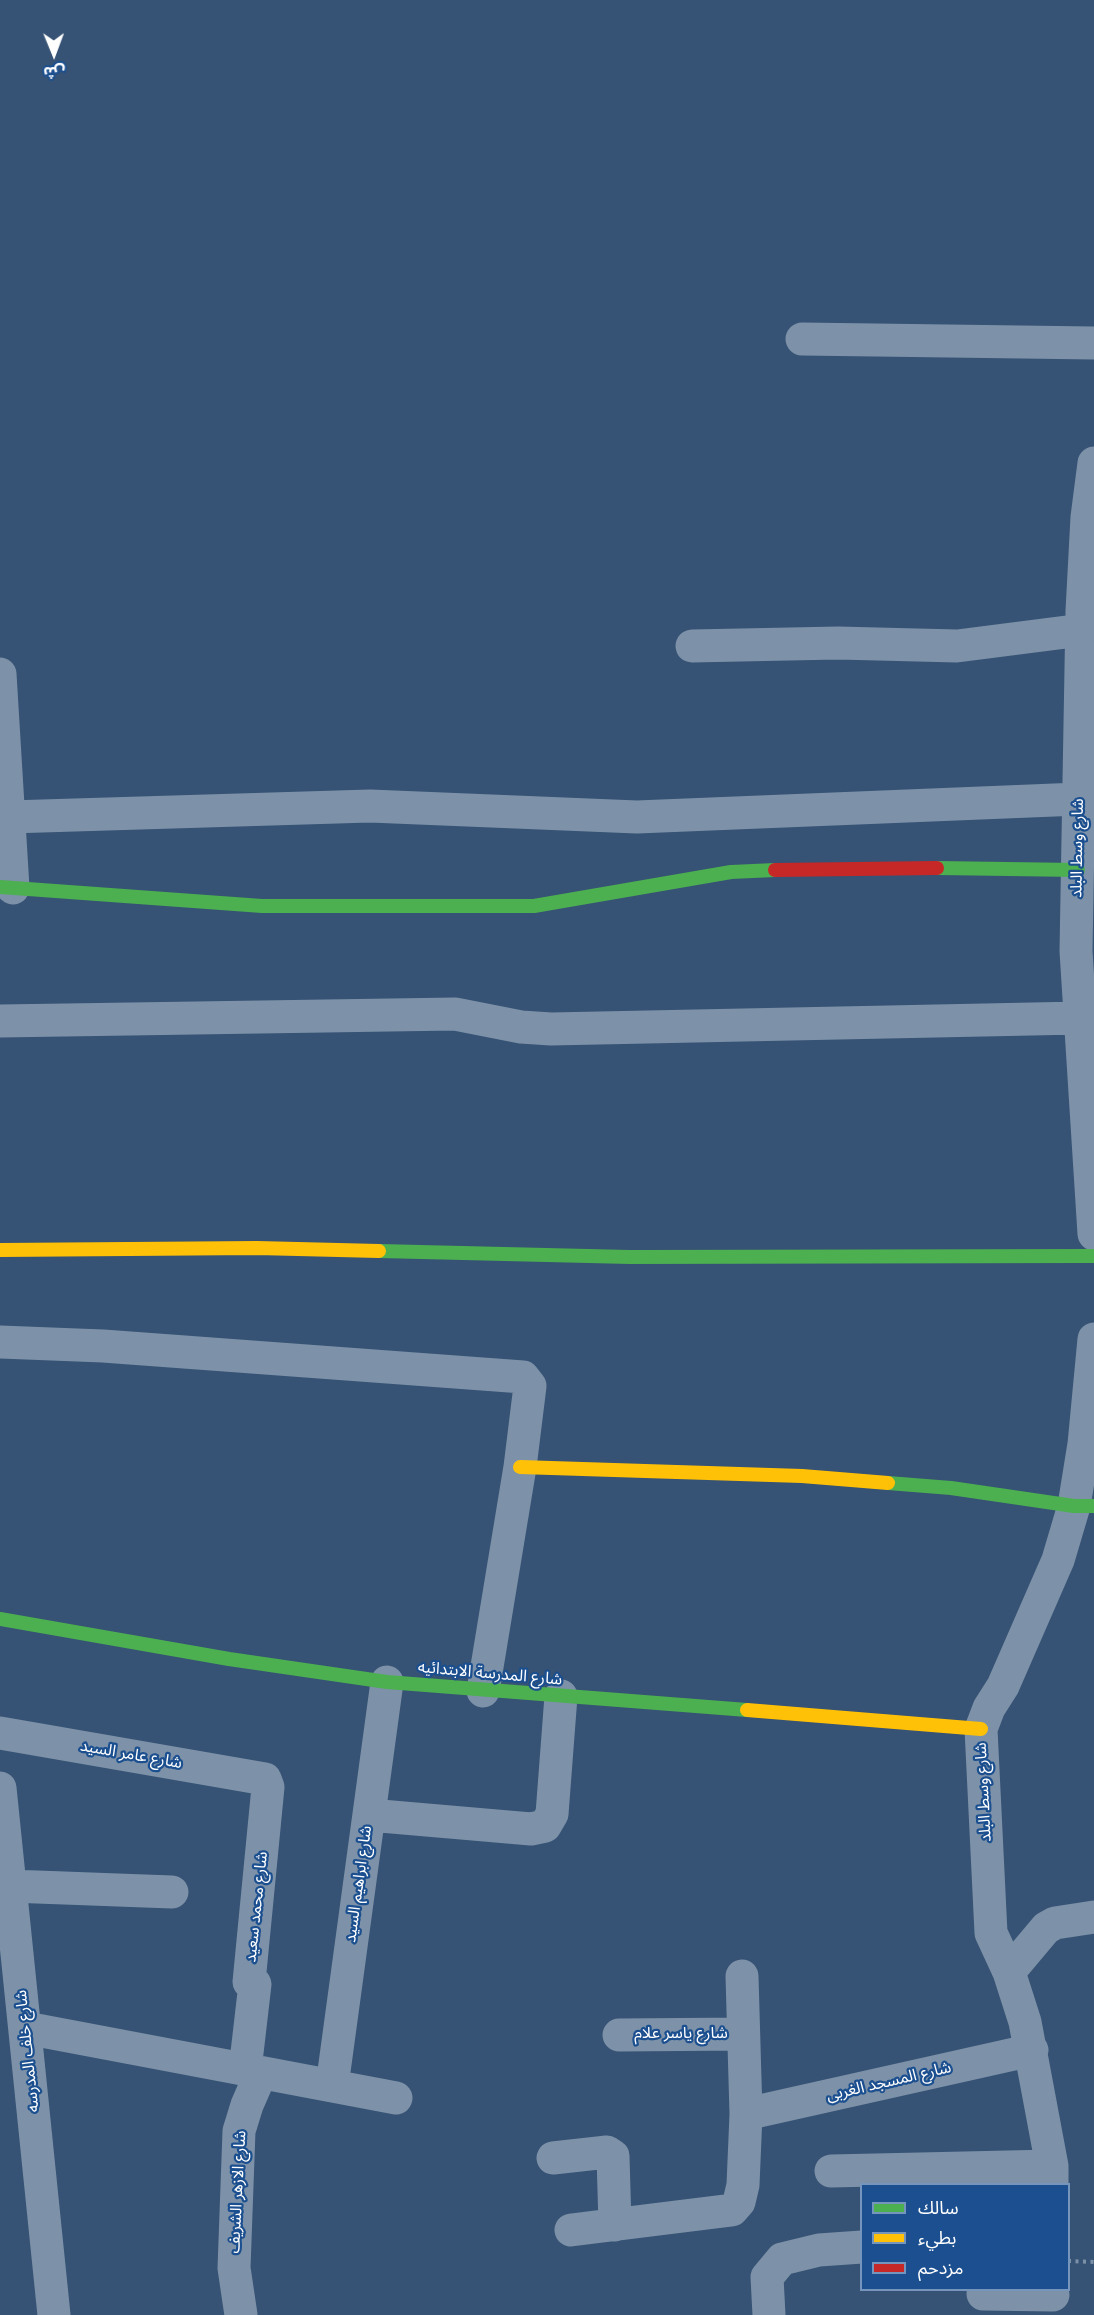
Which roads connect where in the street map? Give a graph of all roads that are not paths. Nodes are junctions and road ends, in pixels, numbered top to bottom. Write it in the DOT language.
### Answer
graph roads {
  1 [pos="802,339"];
  2 [pos="1094,343"];
  3 [pos="1094,463"];
  4 [pos="1082,630"];
  5 [pos="692,646"];
  6 [pos="0,674"];
  7 [pos="1087,715"];
  8 [pos="1079,799"];
  9 [pos="9,817"];
  10 [pos="1078,870"];
  11 [pos="7,888"];
  12 [pos="1080,1017"];
  13 [pos="0,1021"];
  14 [pos="1094,1234"];
  15 [pos="0,1250"];
  16 [pos="1094,1256"];
  17 [pos="1094,1339"];
  18 [pos="0,1342"];
  19 [pos="520,1467"];
  20 [pos="1084,1506"];
  21 [pos="0,1619"];
  22 [pos="387,1682"];
  23 [pos="483,1691"];
  24 [pos="561,1696"];
  25 [pos="981,1729"];
  26 [pos="0,1733"];
  27 [pos="263,1777"];
  28 [pos="0,1788"];
  29 [pos="369,1815"];
  30 [pos="10,1886"];
  31 [pos="172,1892"];
  32 [pos="1094,1917"];
  33 [pos="1009,1972"];
  34 [pos="742,1976"];
  35 [pos="26,2028"];
  36 [pos="743,2034"];
  37 [pos="619,2035"];
  38 [pos="1032,2050"];
  39 [pos="253,2072"];
  40 [pos="332,2086"];
  41 [pos="396,2098"];
  42 [pos="746,2114"];
  43 [pos="553,2158"];
  44 [pos="831,2171"];
  45 [pos="1052,2175"];
  46 [pos="869,2177"];
  47 [pos="615,2225"];
  48 [pos="571,2230"];
  49 [pos="860,2247"];
  50 [pos="983,2294"];
  51 [pos="1053,2300"];
  52 [pos="54,2315"];
  53 [pos="241,2315"];
  54 [pos="769,2315"];
  1 -- 2 [label="street"];
  3 -- 4 [label="street, شارع وسط البلد"];
  4 -- 5 [label="street"];
  4 -- 7 [label="street, شارع وسط البلد"];
  6 -- 9 [label="street"];
  7 -- 8 [label="street, شارع وسط البلد"];
  8 -- 9 [label="street"];
  8 -- 10 [label="street, شارع وسط البلد"];
  9 -- 11 [label="street"];
  10 -- 11 [label="street"];
  10 -- 12 [label="street, شارع وسط البلد"];
  12 -- 13 [label="street"];
  12 -- 14 [label="street, شارع وسط البلد"];
  15 -- 16 [label="street"];
  17 -- 20 [label="street, شارع وسط البلد"];
  18 -- 19 [label="street"];
  19 -- 20 [label="street"];
  19 -- 23 [label="street"];
  20 -- 25 [label="street, شارع وسط البلد"];
  21 -- 22 [label="street, شارع المدرسة الابتدائيه"];
  22 -- 23 [label="street, شارع المدرسة الابتدائيه"];
  22 -- 29 [label="street, شارع ابراهيم السيد"];
  23 -- 24 [label="street, شارع المدرسة الابتدائيه"];
  24 -- 25 [label="street, شارع المدرسة الابتدائيه"];
  24 -- 29 [label="street"];
  25 -- 33 [label="street, شارع وسط البلد"];
  26 -- 27 [label="street, شارع عامر السيد"];
  27 -- 39 [label="street, شارع محمد سعيد"];
  28 -- 30 [label="street, شارع خلف المدرسه"];
  29 -- 40 [label="street, شارع ابراهيم السيد"];
  30 -- 31 [label="street"];
  30 -- 35 [label="street, شارع خلف المدرسه"];
  32 -- 33 [label="street"];
  33 -- 38 [label="street, شارع وسط البلد"];
  34 -- 36 [label="street"];
  35 -- 39 [label="street"];
  35 -- 52 [label="street, شارع خلف المدرسه"];
  36 -- 37 [label="street, شارع ياسر علام"];
  36 -- 42 [label="street"];
  38 -- 42 [label="street, شارع المسجد الغربى"];
  38 -- 45 [label="street, شارع وسط البلد"];
  39 -- 40 [label="street"];
  39 -- 53 [label="street, شارع الازهر الشريف"];
  40 -- 41 [label="street"];
  42 -- 47 [label="street"];
  43 -- 47 [label="street"];
  44 -- 46 [label="street"];
  45 -- 46 [label="street"];
  47 -- 48 [label="street"];
  49 -- 54 [label="street"];
  50 -- 51 [label="street"];
}
